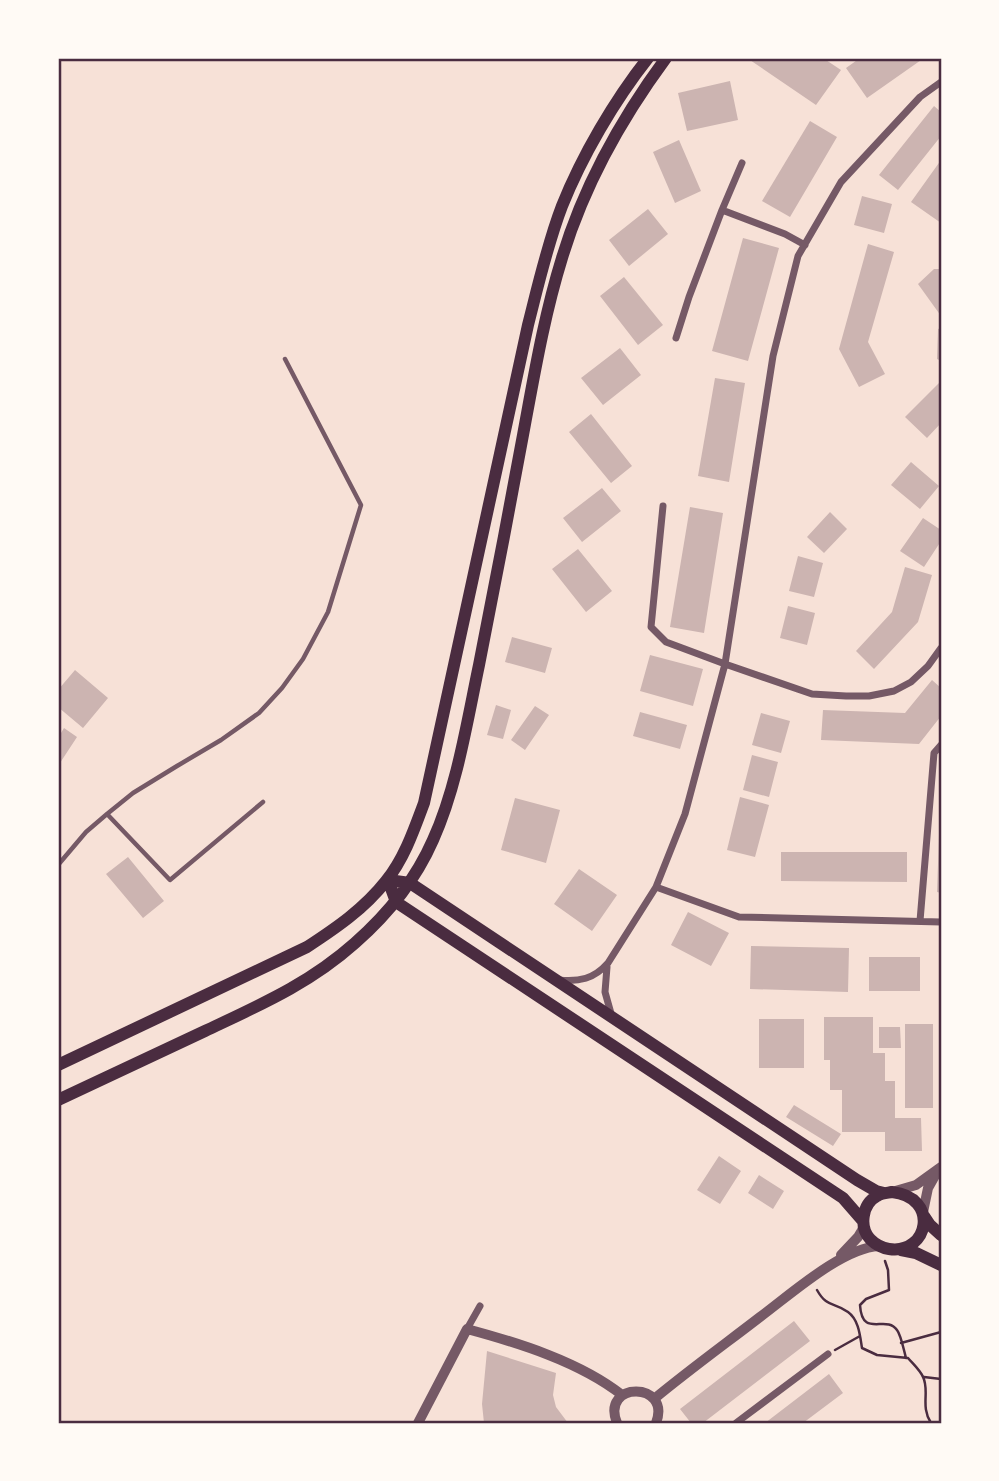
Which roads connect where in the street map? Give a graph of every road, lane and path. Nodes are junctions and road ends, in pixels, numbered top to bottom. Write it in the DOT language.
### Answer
graph roads {
  1 [pos="648,58"];
  2 [pos="667,58"];
  3 [pos="941,82"];
  4 [pos="742,163"];
  5 [pos="722,210"];
  6 [pos="805,244"];
  7 [pos="676,338"];
  8 [pos="285,359"];
  9 [pos="663,506"];
  10 [pos="941,648"];
  11 [pos="725,664"];
  12 [pos="941,745"];
  13 [pos="263,802"];
  14 [pos="107,814"];
  15 [pos="58,865"];
  16 [pos="387,880"];
  17 [pos="410,883"];
  18 [pos="656,887"];
  19 [pos="396,902"];
  20 [pos="920,921"];
  21 [pos="941,922"];
  22 [pos="608,963"];
  23 [pos="555,979"];
  24 [pos="613,1017"];
  25 [pos="58,1065"];
  26 [pos="58,1100"];
  27 [pos="941,1167"];
  28 [pos="888,1193"];
  29 [pos="923,1214"];
  30 [pos="863,1224"];
  31 [pos="941,1235"];
  32 [pos="879,1246"];
  33 [pos="864,1248"];
  34 [pos="897,1249"];
  35 [pos="941,1265"];
  36 [pos="829,1266"];
  37 [pos="811,1279"];
  38 [pos="480,1306"];
  39 [pos="467,1329"];
  40 [pos="941,1332"];
  41 [pos="860,1336"];
  42 [pos="901,1343"];
  43 [pos="828,1354"];
  44 [pos="906,1358"];
  45 [pos="924,1377"];
  46 [pos="941,1379"];
  47 [pos="622,1395"];
  48 [pos="654,1399"];
  49 [pos="418,1423"];
  50 [pos="617,1423"];
  51 [pos="656,1423"];
  52 [pos="736,1423"];
  53 [pos="931,1423"];
  1 -- 16 [label="main road"];
  2 -- 17 [label="main road"];
  3 -- 6 [label="street"];
  4 -- 5 [label="street"];
  5 -- 6 [label="street"];
  5 -- 7 [label="street"];
  6 -- 11 [label="street"];
  8 -- 14 [label="lane"];
  9 -- 11 [label="street"];
  10 -- 11 [label="street"];
  11 -- 18 [label="street"];
  12 -- 20 [label="street"];
  13 -- 14 [label="lane"];
  14 -- 15 [label="lane"];
  16 -- 17 [label="main road"];
  16 -- 19 [label="main road"];
  16 -- 25 [label="main road"];
  17 -- 19 [label="main road"];
  17 -- 23 [label="main road"];
  18 -- 20 [label="street"];
  18 -- 22 [label="street"];
  19 -- 26 [label="main road"];
  19 -- 30 [label="main road"];
  20 -- 21 [label="street"];
  22 -- 23 [label="street"];
  22 -- 24 [label="street"];
  23 -- 24 [label="main road"];
  24 -- 28 [label="main road"];
  27 -- 28 [label="street"];
  27 -- 29 [label="street"];
  28 -- 29 [label="main road"];
  28 -- 30 [label="main road"];
  29 -- 31 [label="main road"];
  29 -- 34 [label="main road"];
  30 -- 32 [label="main road"];
  30 -- 36 [label="street"];
  32 -- 33 [label="street"];
  32 -- 34 [label="main road"];
  33 -- 36 [label="street"];
  33 -- 42 [label="path"];
  34 -- 35 [label="main road"];
  36 -- 37 [label="street"];
  37 -- 41 [label="path"];
  37 -- 48 [label="street"];
  38 -- 39 [label="street"];
  39 -- 47 [label="street"];
  39 -- 49 [label="street"];
  40 -- 42 [label="path"];
  41 -- 43 [label="path"];
  41 -- 44 [label="path"];
  42 -- 44 [label="path"];
  43 -- 52 [label="street"];
  44 -- 45 [label="path"];
  45 -- 46 [label="path"];
  45 -- 53 [label="path"];
  47 -- 48 [label="street"];
  47 -- 50 [label="street"];
  48 -- 51 [label="street"];
}
